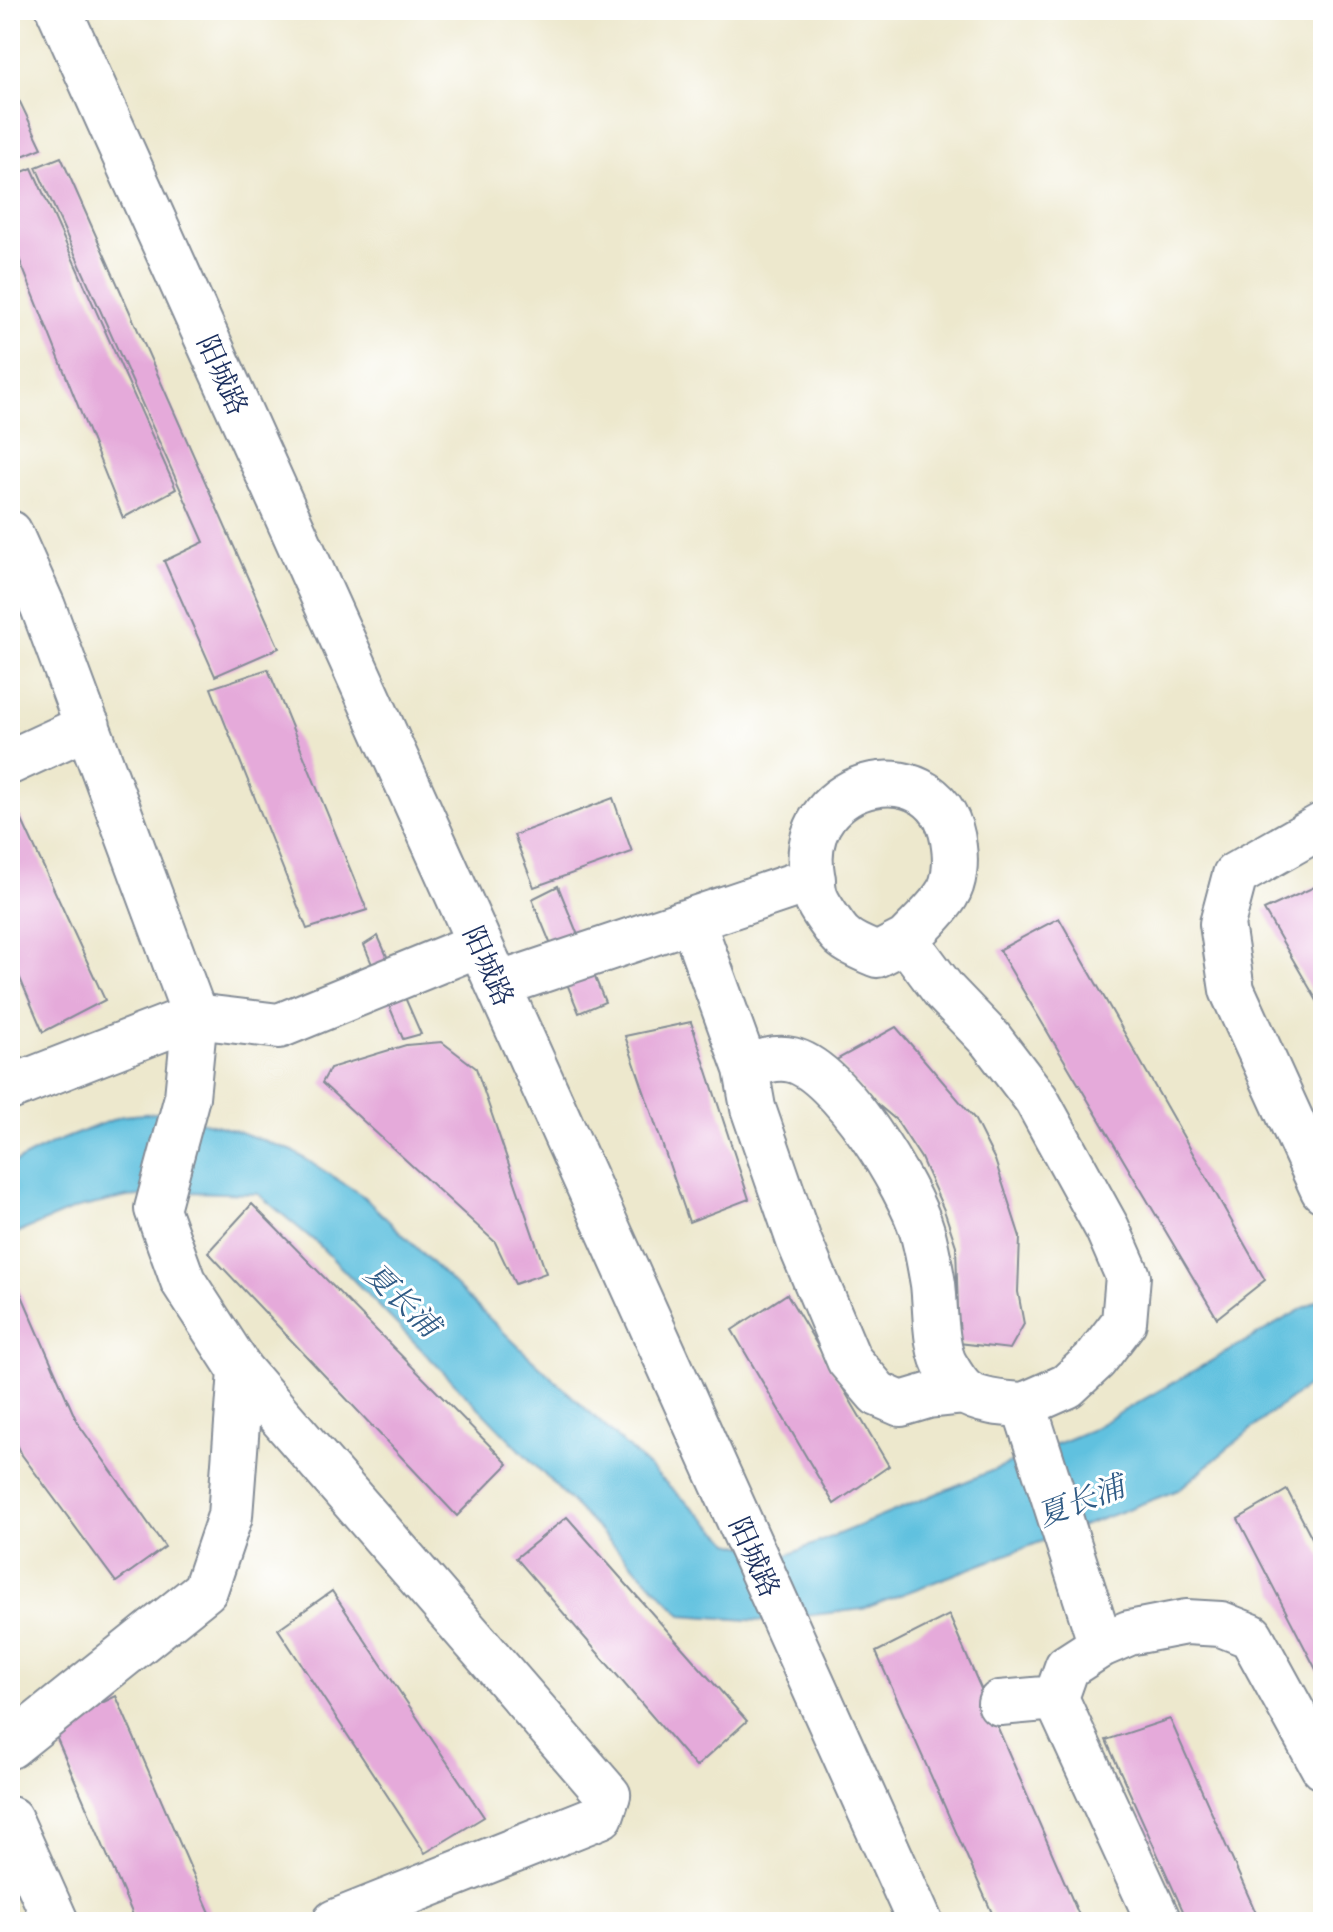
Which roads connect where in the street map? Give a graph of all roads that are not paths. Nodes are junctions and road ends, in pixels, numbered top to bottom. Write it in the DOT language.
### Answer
graph roads {
  1 [pos="59,10"];
  2 [pos="10,533"];
  3 [pos="88,726"];
  4 [pos="10,762"];
  5 [pos="1323,825"];
  6 [pos="813,879"];
  7 [pos="692,920"];
  8 [pos="906,940"];
  9 [pos="480,944"];
  10 [pos="498,985"];
  11 [pos="195,1016"];
  12 [pos="746,1069"];
  13 [pos="10,1088"];
  14 [pos="1323,1190"];
  15 [pos="241,1371"];
  16 [pos="965,1392"];
  17 [pos="1029,1420"];
  18 [pos="1101,1645"];
  19 [pos="1056,1698"];
  20 [pos="1000,1703"];
  21 [pos="10,1746"];
  22 [pos="1323,1767"];
  23 [pos="10,1819"];
  24 [pos="56,1922"];
  25 [pos="335,1922"];
  26 [pos="920,1922"];
  27 [pos="1159,1922"];
  1 -- 9 [label="street, 阳城路"];
  2 -- 3 [label="street"];
  3 -- 4 [label="street"];
  3 -- 11 [label="street"];
  5 -- 14 [label="street"];
  6 -- 7 [label="street"];
  6 -- 8 [label="street"];
  6 -- 8 [label="street"];
  7 -- 10 [label="street"];
  7 -- 12 [label="street"];
  8 -- 17 [label="street"];
  9 -- 10 [label="street, 阳城路"];
  9 -- 11 [label="street"];
  10 -- 26 [label="street, 阳城路"];
  11 -- 13 [label="street"];
  11 -- 15 [label="street"];
  12 -- 16 [label="street"];
  12 -- 16 [label="street"];
  15 -- 21 [label="street"];
  15 -- 25 [label="street"];
  16 -- 17 [label="street"];
  17 -- 18 [label="street"];
  18 -- 19 [label="street"];
  18 -- 22 [label="street"];
  19 -- 20 [label="street"];
  19 -- 27 [label="street"];
  23 -- 24 [label="street"];
}
